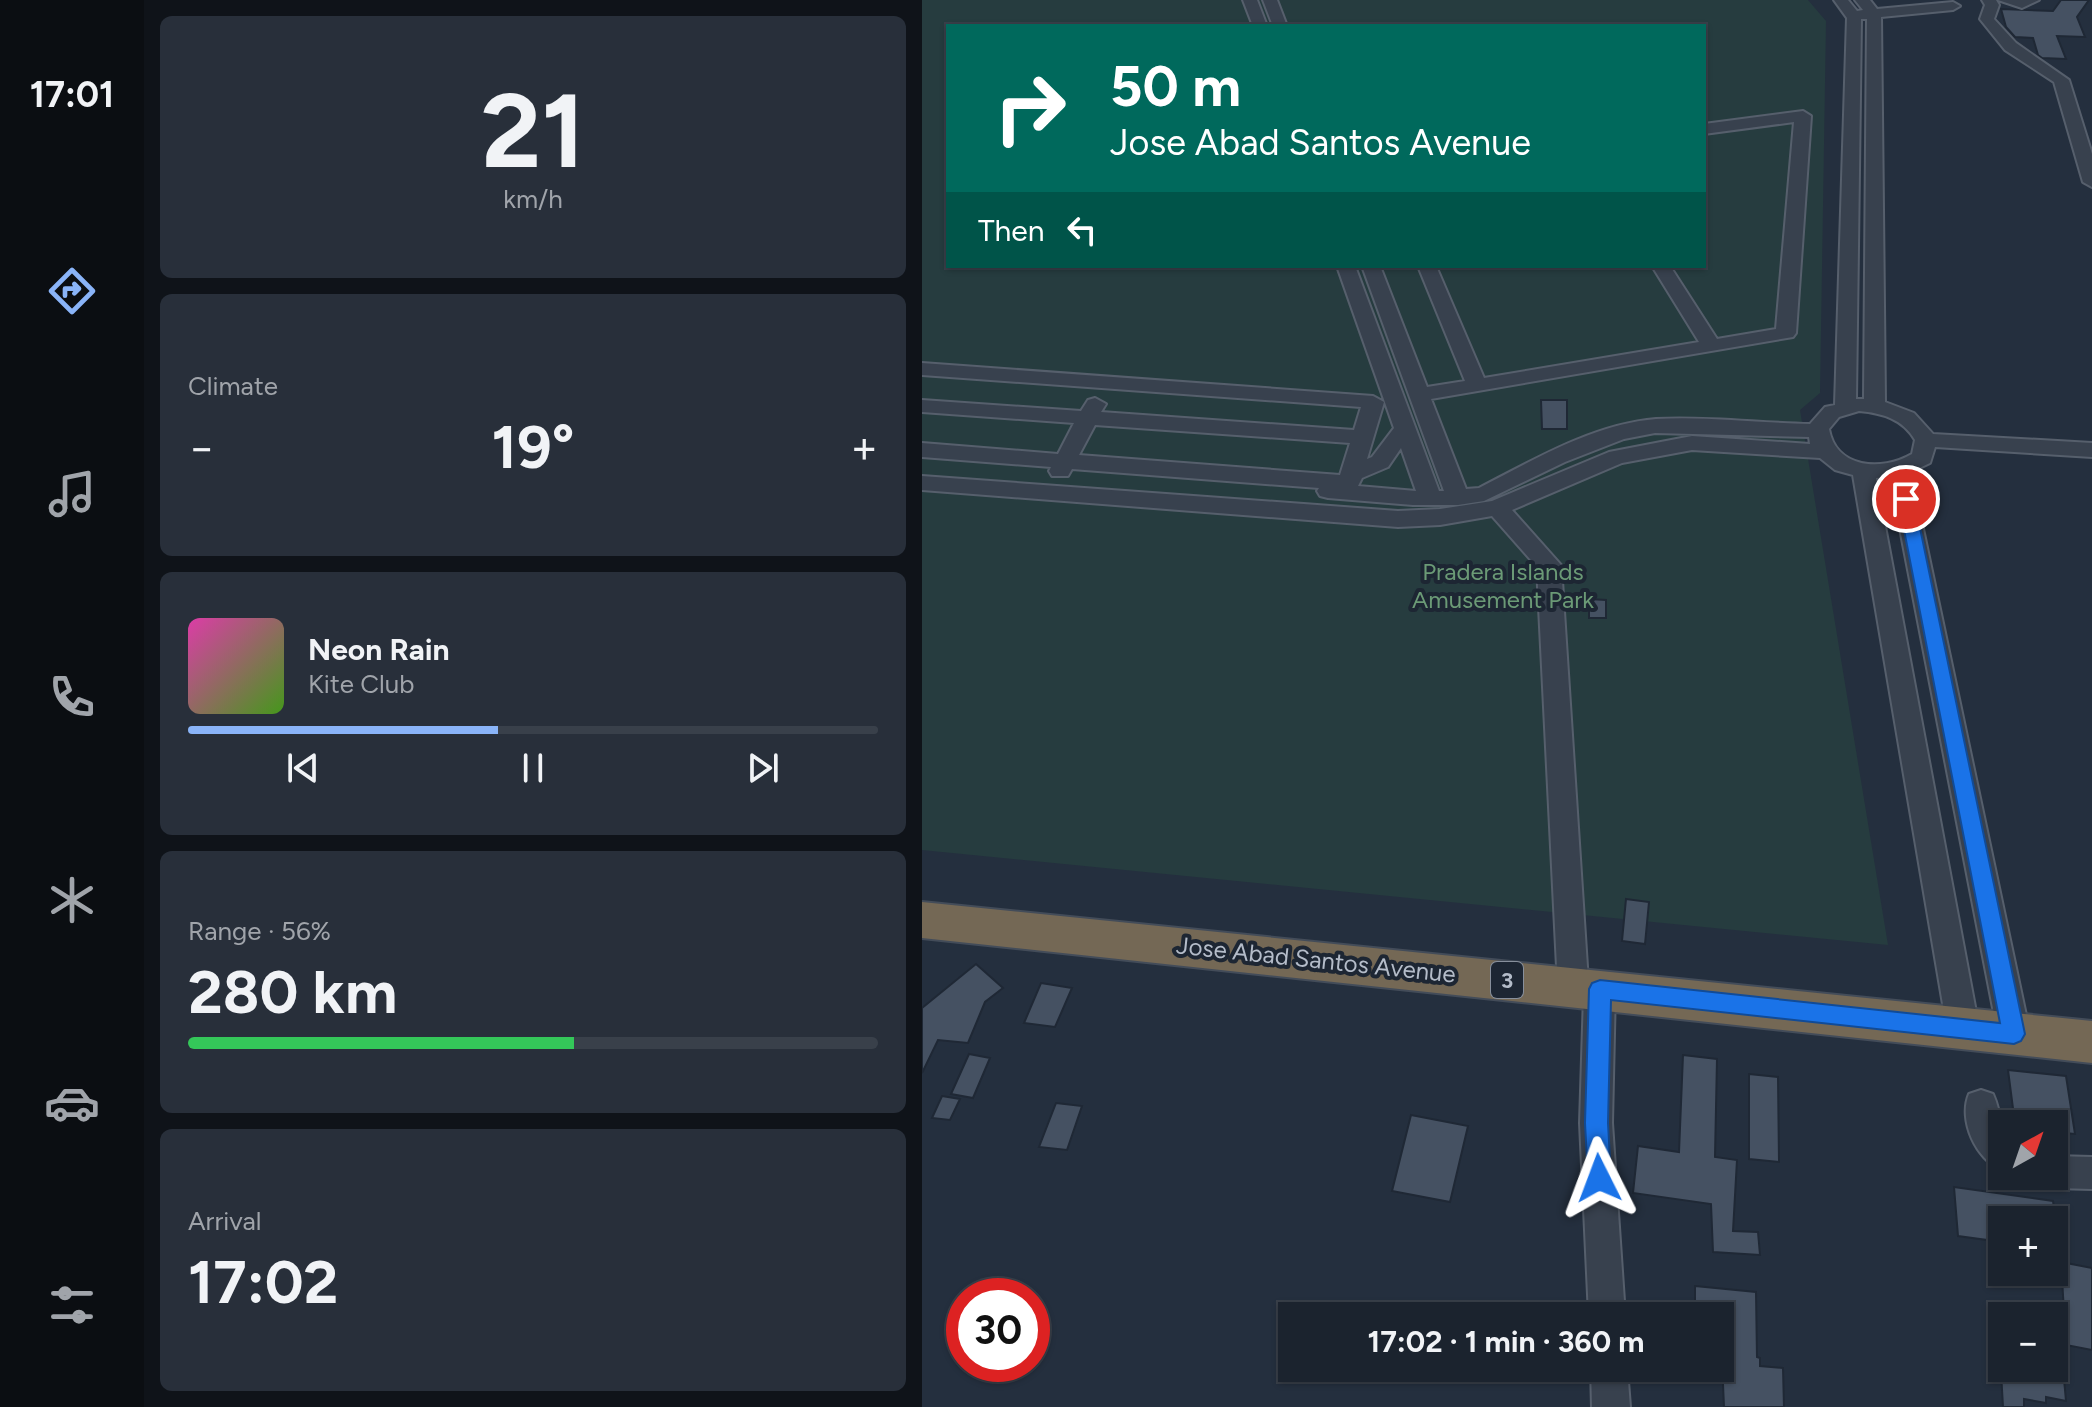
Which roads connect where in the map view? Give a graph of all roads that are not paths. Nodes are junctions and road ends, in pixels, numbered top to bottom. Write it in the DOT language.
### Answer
graph roads {
  1 [pos="1250,0"];
  2 [pos="1270,0"];
  3 [pos="2005,0"];
  4 [pos="2032,0"];
  5 [pos="1969,3"];
  6 [pos="1857,7"];
  7 [pos="1259,24"];
  8 [pos="1279,24"];
  9 [pos="1706,129"];
  10 [pos="2092,182"];
  11 [pos="1347,268"];
  12 [pos="1372,268"];
  13 [pos="1428,268"];
  14 [pos="1662,268"];
  15 [pos="1712,346"];
  16 [pos="923,371"];
  17 [pos="969,373"];
  18 [pos="1014,376"];
  19 [pos="1054,379"];
  20 [pos="1106,383"];
  21 [pos="1477,385"];
  22 [pos="1148,386"];
  23 [pos="1196,389"];
  24 [pos="1235,392"];
  25 [pos="1278,395"];
  26 [pos="1419,395"];
  27 [pos="1331,399"];
  28 [pos="922,406"];
  29 [pos="1874,406"];
  30 [pos="1845,407"];
  31 [pos="947,408"];
  32 [pos="993,411"];
  33 [pos="1034,414"];
  34 [pos="1088,418"];
  35 [pos="1131,421"];
  36 [pos="1405,428"];
  37 [pos="1362,437"];
  38 [pos="1926,440"];
  39 [pos="1822,442"];
  40 [pos="1171,447"];
  41 [pos="922,449"];
  42 [pos="1212,450"];
  43 [pos="2092,450"];
  44 [pos="1256,453"];
  45 [pos="968,454"];
  46 [pos="1010,457"];
  47 [pos="1312,457"];
  48 [pos="922,461"];
  49 [pos="1111,465"];
  50 [pos="1063,466"];
  51 [pos="1863,470"];
  52 [pos="1900,470"];
  53 [pos="1352,474"];
  54 [pos="922,483"];
  55 [pos="1430,498"];
  56 [pos="1458,498"];
  57 [pos="1497,508"];
  58 [pos="1929,825"];
  59 [pos="1972,826"];
  60 [pos="922,920"];
  61 [pos="1587,988"];
  62 [pos="1963,1028"];
  63 [pos="2014,1034"];
  64 [pos="2092,1042"];
  65 [pos="1981,1105"];
  66 [pos="1988,1135"];
  67 [pos="2068,1172"];
  68 [pos="2092,1173"];
  69 [pos="1606,1302"];
  70 [pos="1610,1382"];
  71 [pos="1611,1407"];
  1 -- 7 [label="street"];
  2 -- 8 [label="street"];
  3 -- 4 [label="street"];
  5 -- 6 [label="street"];
  5 -- 10 [label="street"];
  6 -- 29 [label="street"];
  6 -- 30 [label="street"];
  9 -- 15 [label="street"];
  11 -- 36 [label="street"];
  12 -- 26 [label="street"];
  13 -- 21 [label="street"];
  14 -- 15 [label="street"];
  15 -- 21 [label="street"];
  16 -- 17 [label="street"];
  17 -- 18 [label="street"];
  17 -- 31 [label="street"];
  18 -- 19 [label="street"];
  18 -- 32 [label="street"];
  19 -- 20 [label="street"];
  19 -- 33 [label="street"];
  20 -- 22 [label="street"];
  20 -- 34 [label="street"];
  21 -- 26 [label="street"];
  22 -- 23 [label="street"];
  22 -- 35 [label="street"];
  23 -- 24 [label="street"];
  23 -- 40 [label="street"];
  24 -- 25 [label="street"];
  24 -- 42 [label="street"];
  25 -- 27 [label="street"];
  25 -- 44 [label="street"];
  26 -- 56 [label="street"];
  27 -- 37 [label="street"];
  27 -- 47 [label="street"];
  28 -- 31 [label="street"];
  29 -- 30 [label="street"];
  29 -- 38 [label="street"];
  30 -- 39 [label="street"];
  31 -- 32 [label="street"];
  31 -- 41 [label="street"];
  32 -- 33 [label="street"];
  32 -- 45 [label="street"];
  33 -- 34 [label="street"];
  33 -- 46 [label="street"];
  34 -- 35 [label="street"];
  34 -- 50 [label="street"];
  35 -- 40 [label="street"];
  35 -- 49 [label="street"];
  36 -- 53 [label="street"];
  36 -- 55 [label="street"];
  37 -- 47 [label="street"];
  37 -- 53 [label="street"];
  38 -- 43 [label="street"];
  38 -- 52 [label="street"];
  39 -- 51 [label="street"];
  39 -- 56 [label="street"];
  39 -- 57 [label="street"];
  40 -- 42 [label="street"];
  40 -- 42 [label="street"];
  40 -- 49 [label="street"];
  41 -- 45 [label="street"];
  42 -- 44 [label="street"];
  42 -- 44 [label="street"];
  44 -- 47 [label="street"];
  44 -- 47 [label="street"];
  45 -- 46 [label="street"];
  46 -- 50 [label="street"];
  47 -- 53 [label="street"];
  48 -- 50 [label="street"];
  49 -- 50 [label="street"];
  50 -- 55 [label="street"];
  51 -- 52 [label="street"];
  51 -- 58 [label="street"];
  52 -- 59 [label="street"];
  54 -- 57 [label="street"];
  55 -- 56 [label="street"];
  57 -- 61 [label="street"];
  58 -- 59 [label="street"];
  58 -- 62 [label="street"];
  59 -- 63 [label="street"];
  60 -- 61 [label="highway, Jose Abad Santos Avenue / 3"];
  61 -- 62 [label="highway, Jose Abad Santos Avenue / 3"];
  61 -- 69 [label="street"];
  62 -- 63 [label="highway, Jose Abad Santos Avenue / 3"];
  63 -- 64 [label="highway, Jose Abad Santos Avenue / 3"];
  65 -- 66 [label="street"];
  67 -- 68 [label="street"];
  70 -- 71 [label="street"];
}
